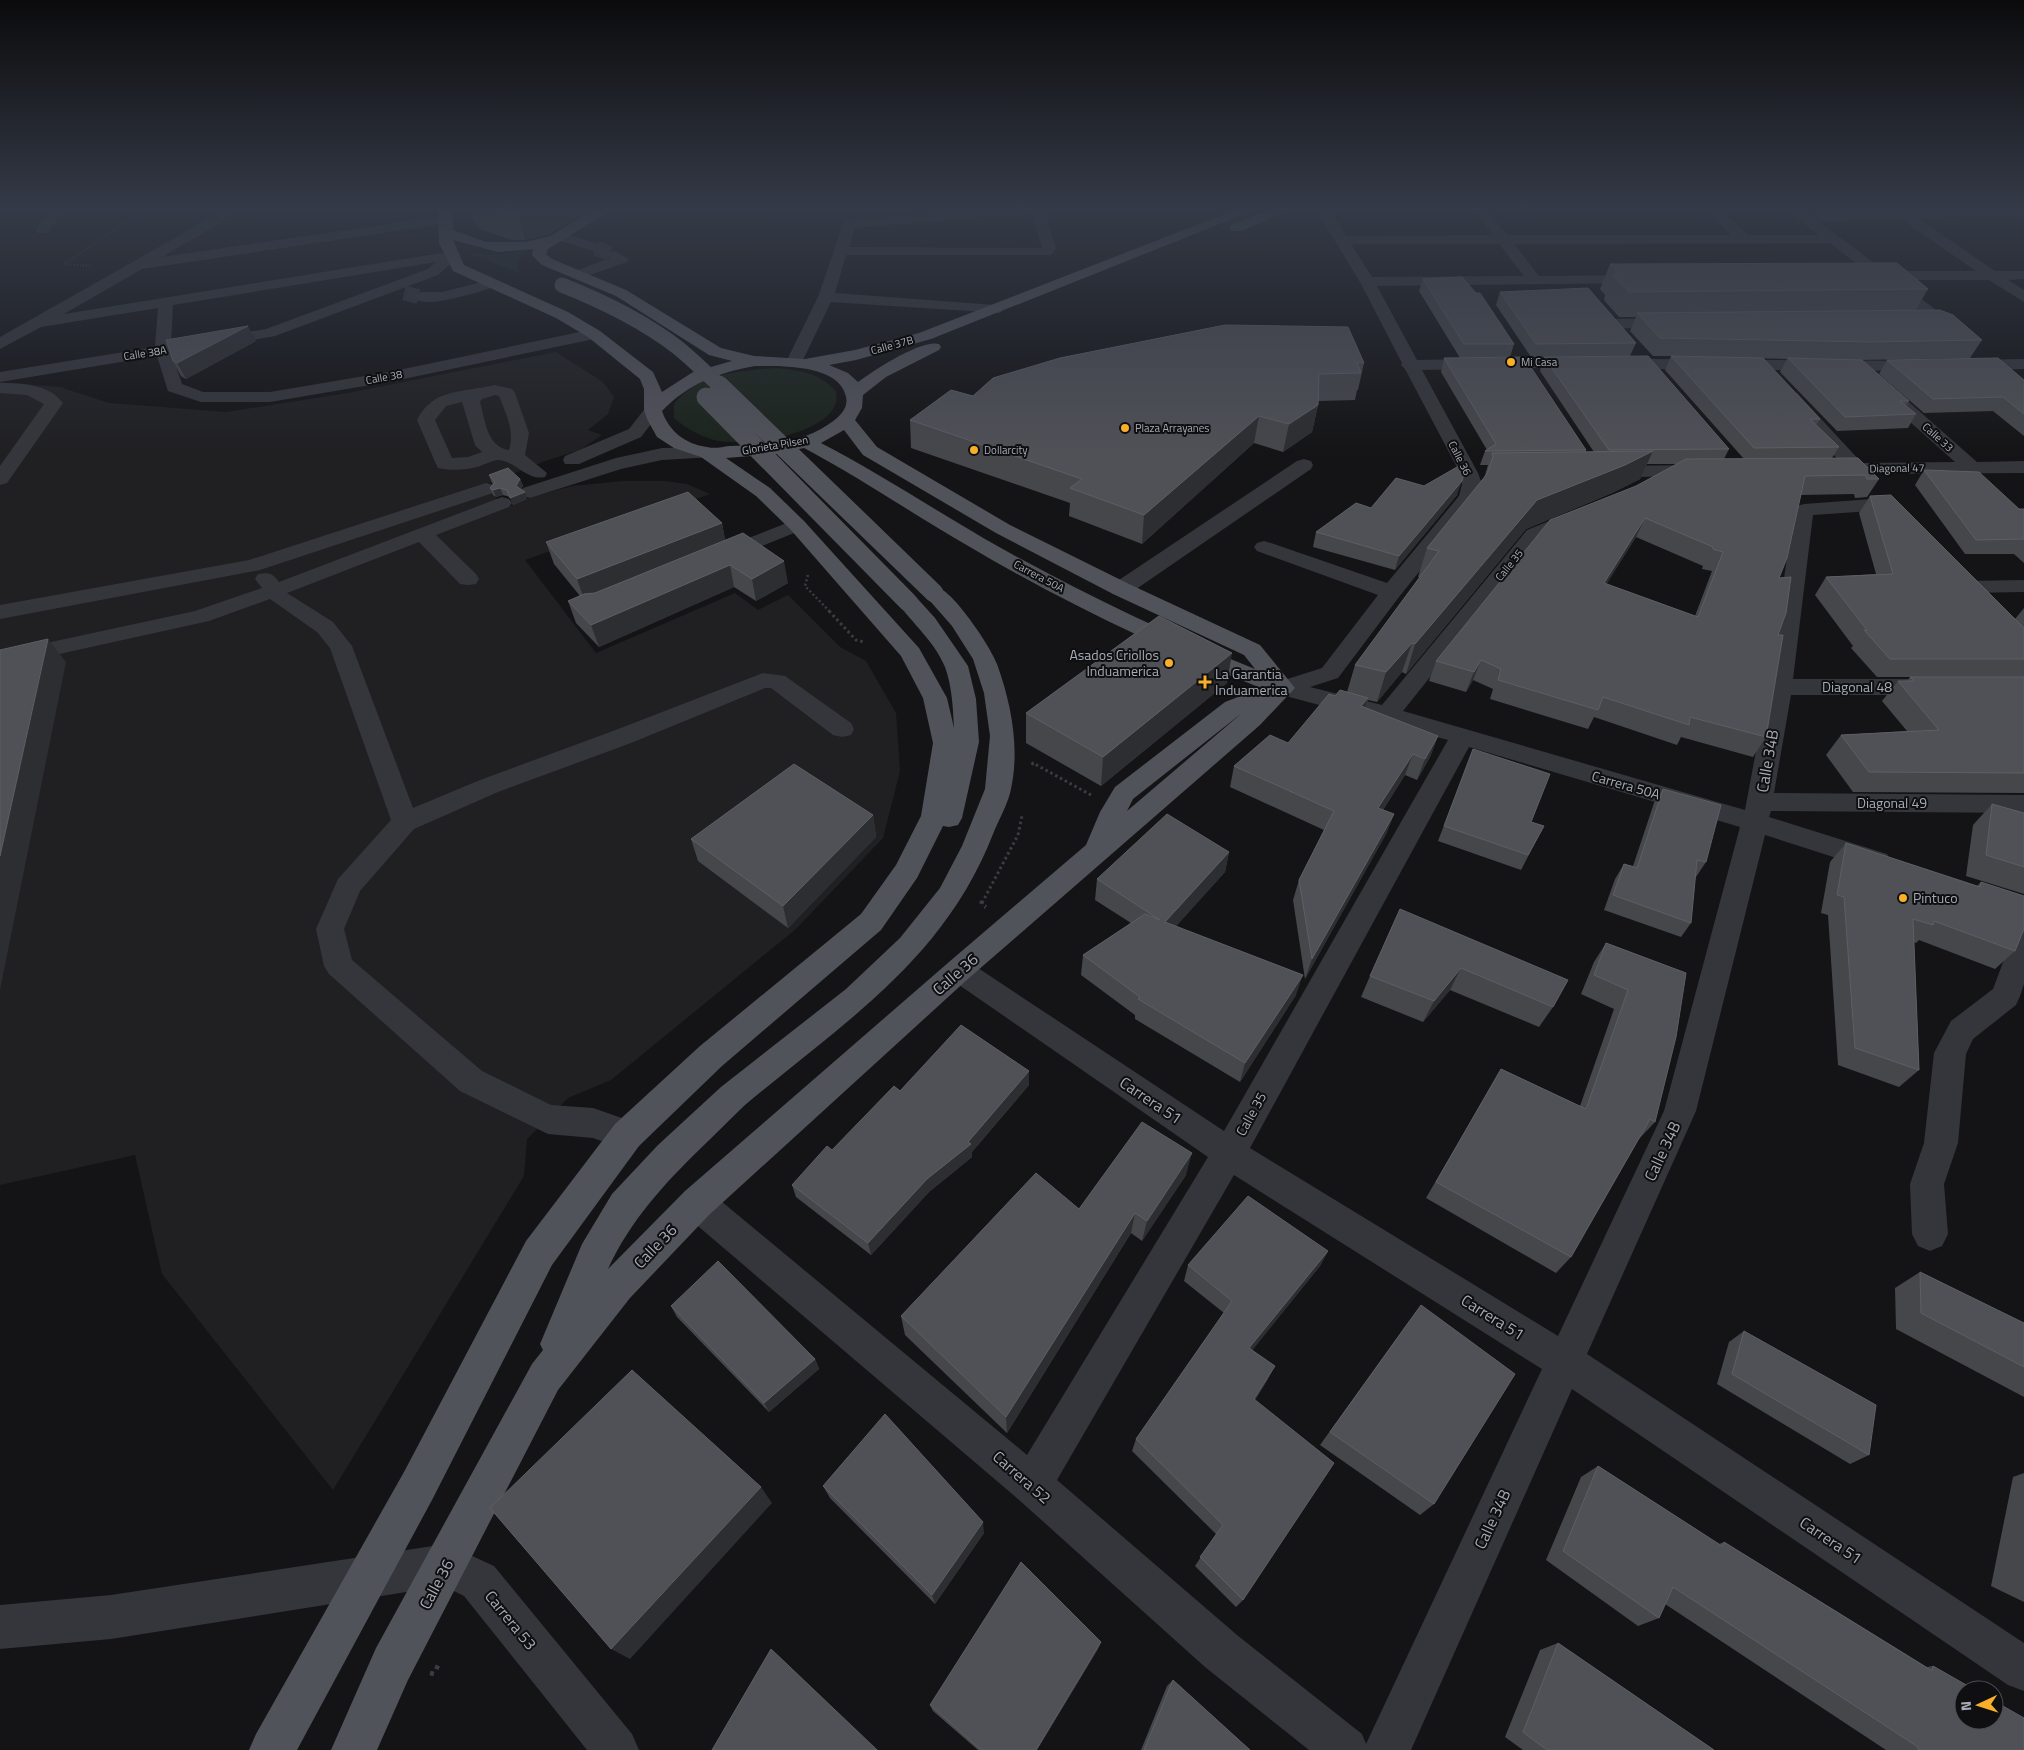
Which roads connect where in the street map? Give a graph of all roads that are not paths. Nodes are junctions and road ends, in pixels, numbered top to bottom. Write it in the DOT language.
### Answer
graph roads {
  1 [pos="96,290"];
  2 [pos="237,290"];
  3 [pos="386,290"];
  4 [pos="469,290"];
  5 [pos="503,290"];
  6 [pos="557,290"];
  7 [pos="560,290"];
  8 [pos="613,290"];
  9 [pos="828,290"];
  10 [pos="1046,290"];
  11 [pos="1076,290"];
  12 [pos="1371,290"];
  13 [pos="1475,290"];
  14 [pos="1583,290"];
  15 [pos="1900,290"];
  16 [pos="2013,290"];
  17 [pos="404,293"];
  18 [pos="1587,295"];
  19 [pos="421,297"];
  20 [pos="826,297"];
  21 [pos="2024,297"];
  22 [pos="1481,298"];
  23 [pos="166,301"];
  24 [pos="1600,309"];
  25 [pos="995,310"];
  26 [pos="1940,321"];
  27 [pos="1911,322"];
  28 [pos="36,323"];
  29 [pos="1682,323"];
  30 [pos="1612,324"];
  31 [pos="594,334"];
  32 [pos="1623,337"];
  33 [pos="0,344"];
  34 [pos="1514,347"];
  35 [pos="163,350"];
  36 [pos="1640,357"];
  37 [pos="755,361"];
  38 [pos="801,362"];
  39 [pos="1525,363"];
  40 [pos="2024,364"];
  41 [pos="1409,365"];
  42 [pos="1997,365"];
  43 [pos="1762,366"];
  44 [pos="1858,367"];
  45 [pos="0,377"];
  46 [pos="1658,378"];
  47 [pos="1535,379"];
  48 [pos="2017,380"];
  49 [pos="0,388"];
  50 [pos="855,393"];
  51 [pos="475,395"];
  52 [pos="653,410"];
  53 [pos="846,420"];
  54 [pos="806,442"];
  55 [pos="707,453"];
  56 [pos="495,454"];
  57 [pos="515,457"];
  58 [pos="1304,465"];
  59 [pos="1972,467"];
  60 [pos="2005,467"];
  61 [pos="2024,467"];
  62 [pos="1858,469"];
  63 [pos="1592,470"];
  64 [pos="1810,470"];
  65 [pos="1672,471"];
  66 [pos="1721,471"];
  67 [pos="1469,473"];
  68 [pos="1489,473"];
  69 [pos="0,479"];
  70 [pos="543,479"];
  71 [pos="515,480"];
  72 [pos="2024,483"];
  73 [pos="1637,490"];
  74 [pos="530,492"];
  75 [pos="1594,510"];
  76 [pos="787,529"];
  77 [pos="422,533"];
  78 [pos="1264,547"];
  79 [pos="701,564"];
  80 [pos="253,566"];
  81 [pos="468,579"];
  82 [pos="2024,586"];
  83 [pos="1121,589"];
  84 [pos="276,590"];
  85 [pos="1391,592"];
  86 [pos="921,597"];
  87 [pos="1985,607"];
  88 [pos="0,612"];
  89 [pos="0,660"];
  90 [pos="1780,687"];
  91 [pos="1956,687"];
  92 [pos="1283,688"];
  93 [pos="1387,714"];
  94 [pos="842,729"];
  95 [pos="1462,737"];
  96 [pos="2024,804"];
  97 [pos="1757,812"];
  98 [pos="405,822"];
  99 [pos="1903,869"];
  100 [pos="907,871"];
  101 [pos="2024,941"];
  102 [pos="959,970"];
  103 [pos="627,1134"];
  104 [pos="1229,1153"];
  105 [pos="697,1202"];
  106 [pos="1930,1234"];
  107 [pos="1564,1361"];
  108 [pos="545,1377"];
  109 [pos="1032,1485"];
  110 [pos="446,1565"];
  111 [pos="367,1576"];
  112 [pos="0,1627"];
  113 [pos="2024,1669"];
  114 [pos="272,1750"];
  115 [pos="354,1750"];
  116 [pos="616,1750"];
  117 [pos="1346,1750"];
  118 [pos="1387,1750"];
  1 -- 28 [label="street"];
  2 -- 23 [label="street"];
  3 -- 17 [label="street"];
  3 -- 35 [label="street, Calle 38A"];
  4 -- 19 [label="street"];
  5 -- 31 [label="main road"];
  6 -- 86 [label="main road, bridge"];
  7 -- 86 [label="main road, bridge"];
  8 -- 37 [label="main road"];
  9 -- 20 [label="street"];
  10 -- 25 [label="main road, Calle 37B"];
  11 -- 50 [label="main road, Calle 37B"];
  12 -- 41 [label="street, Calle 36"];
  13 -- 22 [label="street"];
  14 -- 18 [label="street"];
  15 -- 26 [label="street"];
  16 -- 21 [label="street"];
  20 -- 25 [label="street"];
  20 -- 38 [label="street"];
  23 -- 28 [label="street"];
  23 -- 35 [label="street"];
  24 -- 30 [label="street"];
  25 -- 38 [label="main road, Calle 37B"];
  26 -- 27 [label="street"];
  26 -- 42 [label="street"];
  28 -- 33 [label="street"];
  29 -- 30 [label="street"];
  30 -- 32 [label="street"];
  31 -- 35 [label="street, Calle 38"];
  31 -- 52 [label="main road"];
  34 -- 39 [label="street"];
  35 -- 45 [label="street, Calle 38A"];
  36 -- 39 [label="street"];
  36 -- 43 [label="street"];
  36 -- 46 [label="street"];
  37 -- 38 [label="main road"];
  37 -- 52 [label="main road"];
  38 -- 50 [label="main road"];
  39 -- 41 [label="street"];
  39 -- 47 [label="street"];
  40 -- 42 [label="street"];
  41 -- 67 [label="street, Calle 36"];
  42 -- 44 [label="street"];
  42 -- 48 [label="street"];
  43 -- 44 [label="street"];
  43 -- 62 [label="street"];
  44 -- 59 [label="street, Calle 33"];
  49 -- 69 [label="street"];
  50 -- 53 [label="main road"];
  51 -- 56 [label="street"];
  51 -- 56 [label="street"];
  51 -- 57 [label="street"];
  52 -- 55 [label="main road, Glorieta Pilsen"];
  52 -- 70 [label="street"];
  53 -- 54 [label="main road, Glorieta Pilsen"];
  53 -- 83 [label="main road, Carrera 50A"];
  54 -- 55 [label="main road, Glorieta Pilsen"];
  54 -- 92 [label="main road, Carrera 50A"];
  55 -- 70 [label="street"];
  55 -- 76 [label="main road"];
  56 -- 57 [label="street"];
  57 -- 70 [label="street"];
  58 -- 83 [label="street"];
  59 -- 60 [label="street, Diagonal 47"];
  59 -- 62 [label="street, Diagonal 47"];
  60 -- 61 [label="street, Diagonal 47"];
  60 -- 72 [label="street"];
  62 -- 64 [label="street, Diagonal 47"];
  62 -- 90 [label="street, Calle 34B"];
  63 -- 65 [label="street"];
  65 -- 66 [label="street"];
  65 -- 73 [label="street"];
  67 -- 68 [label="street"];
  67 -- 85 [label="street, Calle 36"];
  70 -- 71 [label="street"];
  70 -- 74 [label="street"];
  75 -- 93 [label="street, Calle 35"];
  76 -- 79 [label="street"];
  76 -- 100 [label="main road"];
  77 -- 80 [label="street"];
  77 -- 81 [label="street"];
  77 -- 84 [label="street"];
  78 -- 85 [label="street"];
  80 -- 84 [label="street"];
  80 -- 88 [label="street"];
  82 -- 87 [label="street"];
  83 -- 92 [label="main road, Carrera 50A"];
  84 -- 89 [label="street"];
  84 -- 98 [label="street"];
  85 -- 92 [label="street, Calle 36"];
  86 -- 100 [label="main road"];
  86 -- 108 [label="main road"];
  90 -- 91 [label="street, Diagonal 48"];
  90 -- 97 [label="street, Calle 34B"];
  92 -- 93 [label="street, Carrera 50A"];
  92 -- 102 [label="main road, Calle 36"];
  93 -- 95 [label="street, Carrera 50A"];
  94 -- 98 [label="street"];
  95 -- 97 [label="street, Carrera 50A"];
  95 -- 104 [label="street, Calle 35"];
  96 -- 97 [label="street, Diagonal 49"];
  97 -- 99 [label="street, Carrera 50A"];
  97 -- 107 [label="street, Calle 34B"];
  98 -- 103 [label="street"];
  100 -- 103 [label="main road"];
  101 -- 106 [label="street"];
  102 -- 104 [label="street, Carrera 51"];
  102 -- 105 [label="main road, Calle 36"];
  103 -- 111 [label="main road"];
  104 -- 107 [label="street, Carrera 51"];
  104 -- 109 [label="street, Calle 35"];
  105 -- 108 [label="main road, Calle 36"];
  105 -- 109 [label="street, Carrera 52"];
  107 -- 113 [label="street, Carrera 51"];
  107 -- 118 [label="street, Calle 34B"];
  108 -- 110 [label="main road, Calle 36"];
  109 -- 117 [label="street, Carrera 52"];
  110 -- 111 [label="street"];
  110 -- 115 [label="main road, Calle 36"];
  110 -- 116 [label="street, Carrera 53"];
  111 -- 112 [label="street"];
  111 -- 114 [label="main road"];
}
